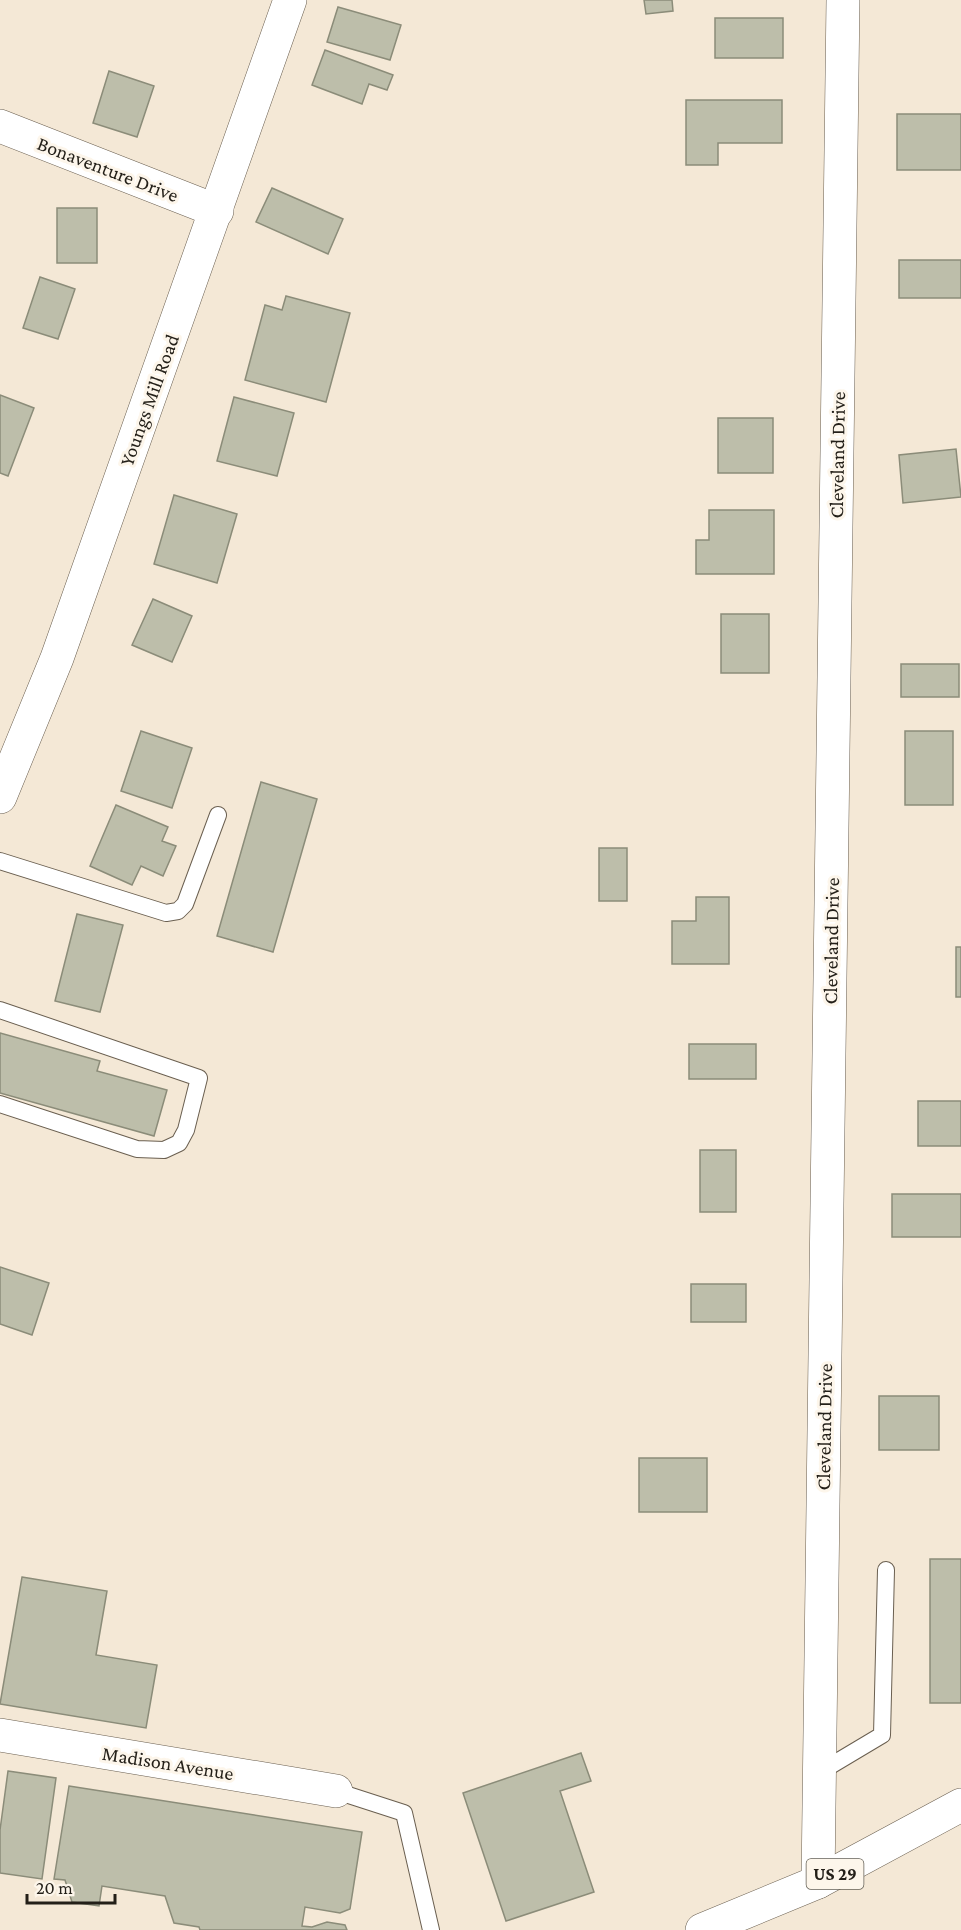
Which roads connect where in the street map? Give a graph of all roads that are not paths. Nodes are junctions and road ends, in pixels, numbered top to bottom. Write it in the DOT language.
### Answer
graph roads {
  1 [pos="290,0"];
  2 [pos="843,0"];
  3 [pos="0,126"];
  4 [pos="217,211"];
  5 [pos="0,797"];
  6 [pos="218,815"];
  7 [pos="0,861"];
  8 [pos="0,1011"];
  9 [pos="0,1104"];
  10 [pos="886,1570"];
  11 [pos="0,1735"];
  12 [pos="820,1772"];
  13 [pos="336,1791"];
  14 [pos="961,1805"];
  15 [pos="818,1882"];
  16 [pos="430,1930"];
  17 [pos="702,1930"];
  1 -- 4 [label="street, Youngs Mill Road"];
  2 -- 12 [label="street, Cleveland Drive"];
  3 -- 4 [label="street, Bonaventure Drive"];
  4 -- 5 [label="street, Youngs Mill Road"];
  6 -- 7 [label="lane"];
  8 -- 9 [label="lane"];
  10 -- 12 [label="lane"];
  11 -- 13 [label="street, Madison Avenue"];
  12 -- 15 [label="street, Cleveland Drive"];
  13 -- 16 [label="lane"];
  14 -- 15 [label="street, US 29"];
  15 -- 17 [label="street, US 29"];
}
